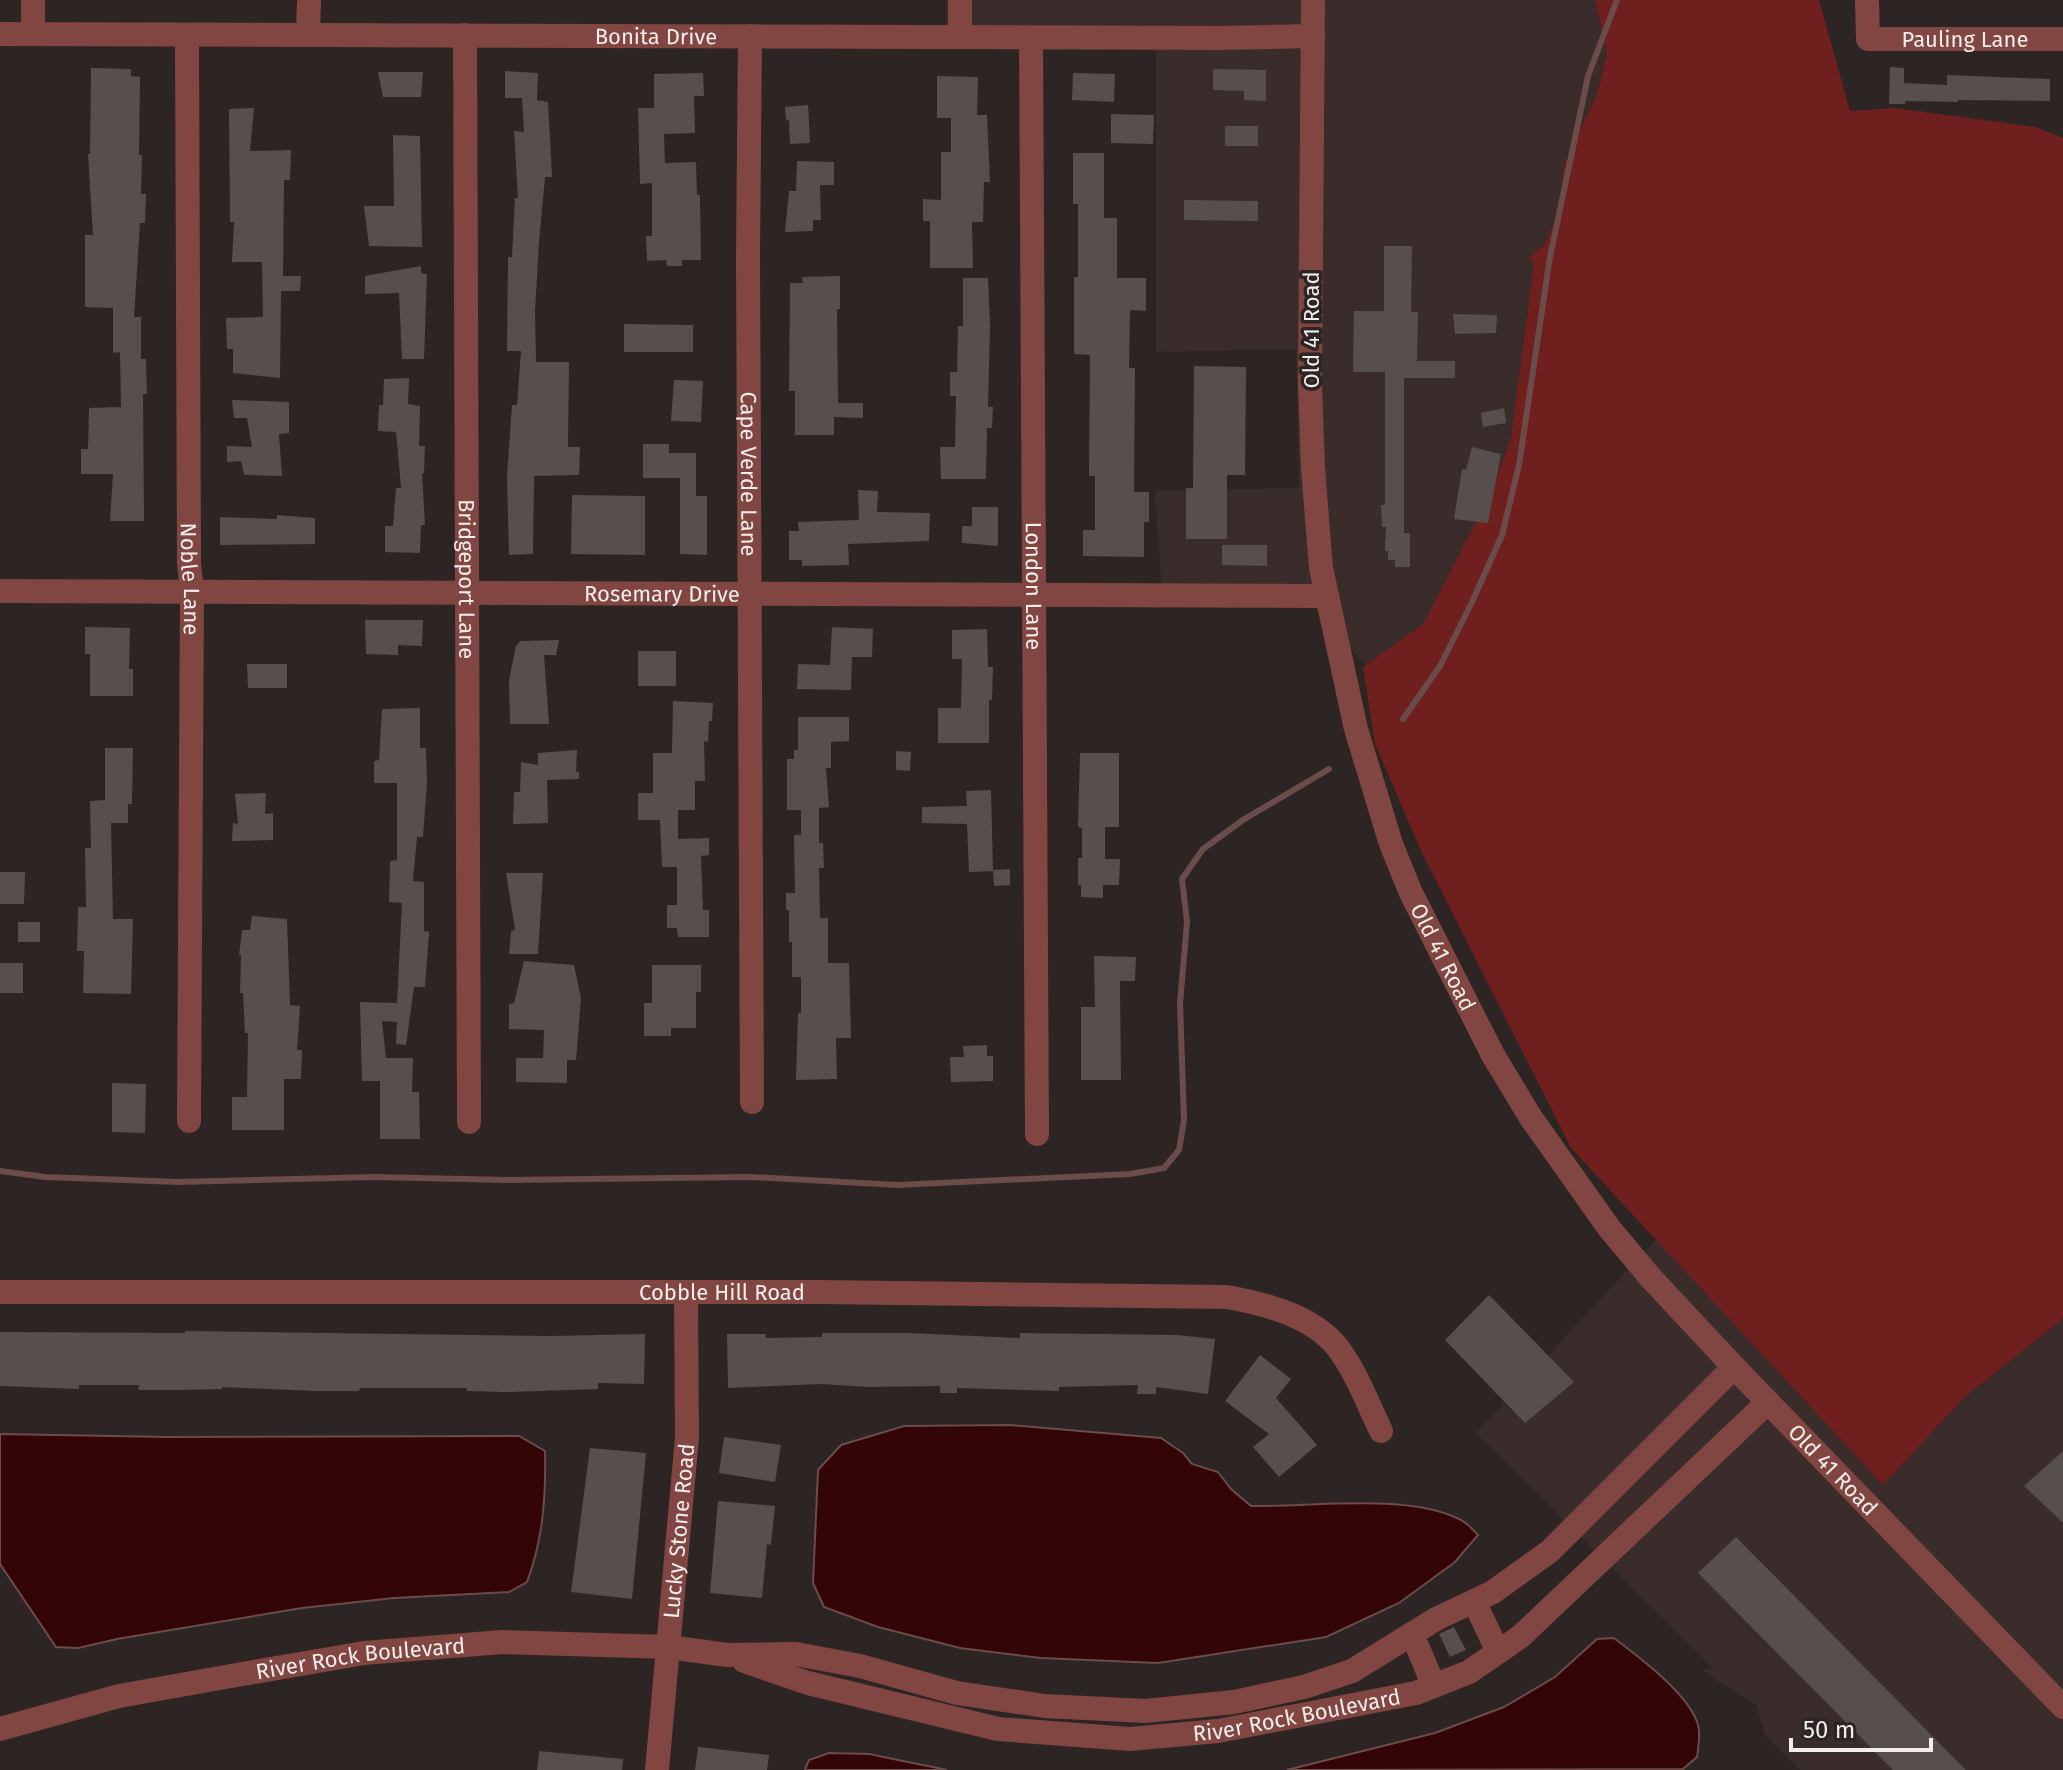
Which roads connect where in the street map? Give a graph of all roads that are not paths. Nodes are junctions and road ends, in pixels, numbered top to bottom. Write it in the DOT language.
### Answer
graph roads {
  1 [pos="33,0"];
  2 [pos="309,0"];
  3 [pos="960,0"];
  4 [pos="1313,0"];
  5 [pos="1867,0"];
  6 [pos="0,34"];
  7 [pos="33,34"];
  8 [pos="308,34"];
  9 [pos="465,35"];
  10 [pos="750,36"];
  11 [pos="1313,36"];
  12 [pos="187,37"];
  13 [pos="960,37"];
  14 [pos="1031,38"];
  15 [pos="2063,39"];
  16 [pos="0,591"];
  17 [pos="192,592"];
  18 [pos="467,593"];
  19 [pos="1034,594"];
  20 [pos="751,595"];
  21 [pos="1326,596"];
  22 [pos="752,1102"];
  23 [pos="189,1121"];
  24 [pos="469,1122"];
  25 [pos="1037,1134"];
  26 [pos="0,1292"];
  27 [pos="686,1292"];
  28 [pos="1734,1367"];
  29 [pos="1768,1402"];
  30 [pos="1381,1431"];
  31 [pos="1474,1601"];
  32 [pos="1412,1634"];
  33 [pos="669,1647"];
  34 [pos="1498,1652"];
  35 [pos="727,1655"];
  36 [pos="1434,1686"];
  37 [pos="2063,1707"];
  38 [pos="0,1729"];
  39 [pos="657,1770"];
  1 -- 7 [label="street"];
  2 -- 8 [label="street"];
  3 -- 13 [label="street"];
  4 -- 11 [label="street, Old 41 Road"];
  5 -- 15 [label="street, Pauling Lane"];
  6 -- 7 [label="street, Bonita Drive"];
  7 -- 12 [label="street, Bonita Drive"];
  8 -- 9 [label="street, Bonita Drive"];
  8 -- 12 [label="street, Bonita Drive"];
  9 -- 10 [label="street, Bonita Drive"];
  9 -- 18 [label="street, Bridgeport Lane"];
  10 -- 13 [label="street, Bonita Drive"];
  10 -- 20 [label="street, Cape Verde Lane"];
  11 -- 14 [label="street, Bonita Drive"];
  11 -- 21 [label="street, Old 41 Road"];
  12 -- 17 [label="street, Noble Lane"];
  13 -- 14 [label="street, Bonita Drive"];
  14 -- 19 [label="street, London Lane"];
  16 -- 17 [label="street, Rosemary Drive"];
  17 -- 18 [label="street, Rosemary Drive"];
  17 -- 23 [label="street, Noble Lane"];
  18 -- 20 [label="street, Rosemary Drive"];
  18 -- 24 [label="street, Bridgeport Lane"];
  19 -- 20 [label="street, Rosemary Drive"];
  19 -- 21 [label="street, Rosemary Drive"];
  19 -- 25 [label="street, London Lane"];
  20 -- 22 [label="street, Cape Verde Lane"];
  21 -- 28 [label="street, Old 41 Road"];
  26 -- 27 [label="street, Cobble Hill Road"];
  27 -- 30 [label="street, Cobble Hill Road"];
  27 -- 33 [label="street, Lucky Stone Road"];
  28 -- 29 [label="street, Old 41 Road"];
  28 -- 31 [label="street, River Rock Boulevard"];
  29 -- 34 [label="street, River Rock Boulevard"];
  29 -- 37 [label="street, Old 41 Road"];
  31 -- 32 [label="street, River Rock Boulevard"];
  31 -- 34 [label="street"];
  32 -- 35 [label="street, River Rock Boulevard"];
  32 -- 36 [label="street"];
  33 -- 35 [label="street, River Rock Boulevard"];
  33 -- 38 [label="street, River Rock Boulevard"];
  33 -- 39 [label="street, Lucky Stone Road"];
  34 -- 36 [label="street, River Rock Boulevard"];
  35 -- 36 [label="street, River Rock Boulevard"];
}
